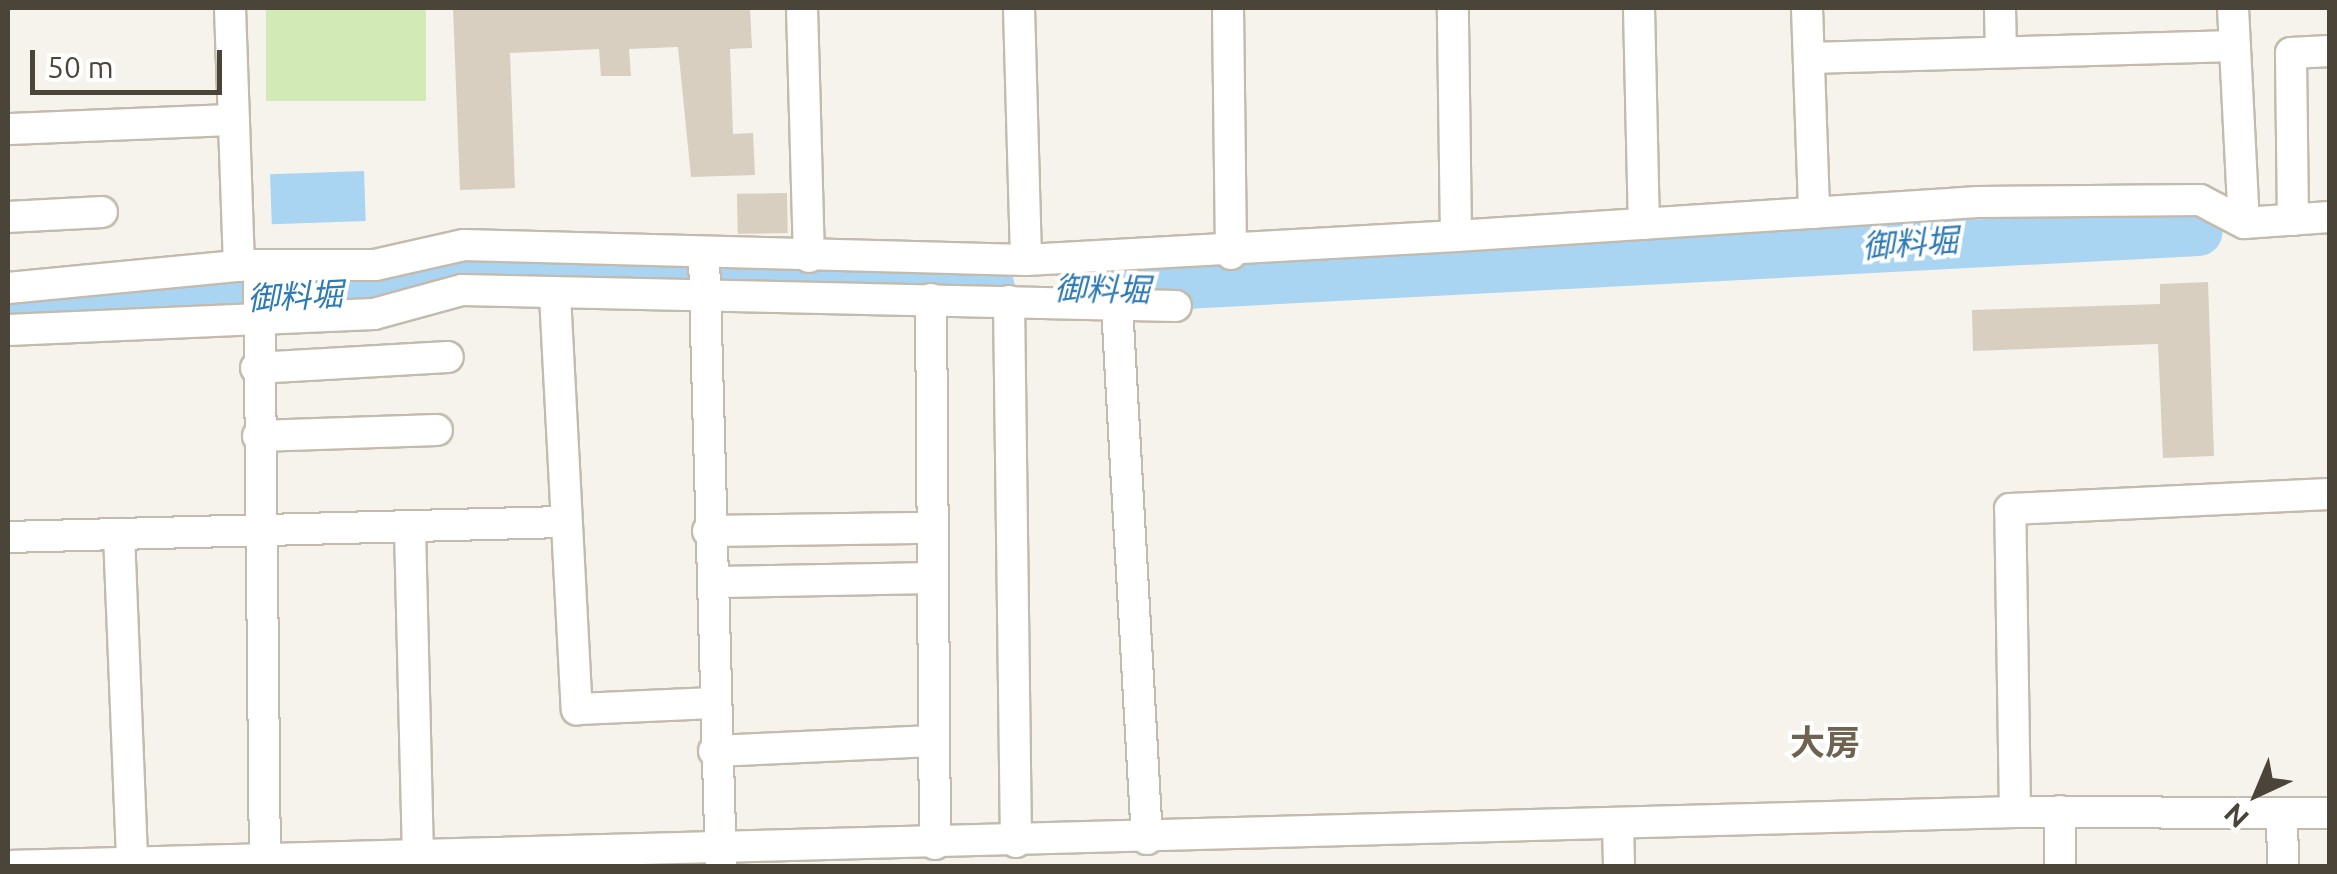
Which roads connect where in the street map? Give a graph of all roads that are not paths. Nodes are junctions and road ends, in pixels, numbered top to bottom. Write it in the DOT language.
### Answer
graph roads {
  1 [pos="230,8"];
  2 [pos="802,8"];
  3 [pos="1019,8"];
  4 [pos="1228,8"];
  5 [pos="1453,8"];
  6 [pos="1639,8"];
  7 [pos="1808,8"];
  8 [pos="2000,8"];
  9 [pos="2233,8"];
  10 [pos="2235,46"];
  11 [pos="2330,51"];
  12 [pos="2001,52"];
  13 [pos="1809,58"];
  14 [pos="234,120"];
  15 [pos="8,128"];
  16 [pos="102,212"];
  17 [pos="1814,213"];
  18 [pos="8,217"];
  19 [pos="2330,217"];
  20 [pos="2293,220"];
  21 [pos="2244,223"];
  22 [pos="1644,224"];
  23 [pos="1456,236"];
  24 [pos="1231,254"];
  25 [pos="809,257"];
  26 [pos="1026,260"];
  27 [pos="704,277"];
  28 [pos="253,287"];
  29 [pos="8,288"];
  30 [pos="555,295"];
  31 [pos="931,298"];
  32 [pos="1009,300"];
  33 [pos="1117,306"];
  34 [pos="1176,306"];
  35 [pos="8,330"];
  36 [pos="448,357"];
  37 [pos="256,368"];
  38 [pos="437,430"];
  39 [pos="258,436"];
  40 [pos="2330,494"];
  41 [pos="562,522"];
  42 [pos="410,528"];
  43 [pos="933,528"];
  44 [pos="708,530"];
  45 [pos="260,532"];
  46 [pos="118,534"];
  47 [pos="8,537"];
  48 [pos="933,578"];
  49 [pos="720,582"];
  50 [pos="716,704"];
  51 [pos="934,742"];
  52 [pos="714,751"];
  53 [pos="2016,812"];
  54 [pos="2060,812"];
  55 [pos="2330,813"];
  56 [pos="2282,814"];
  57 [pos="1618,825"];
  58 [pos="1016,842"];
  59 [pos="935,844"];
  60 [pos="1163,848"];
  61 [pos="720,859"];
  62 [pos="418,861"];
  63 [pos="132,863"];
  64 [pos="265,863"];
  65 [pos="8,866"];
  66 [pos="1619,866"];
  67 [pos="2060,866"];
  68 [pos="2283,866"];
  1 -- 14 [label="street"];
  2 -- 25 [label="street"];
  3 -- 26 [label="street"];
  4 -- 24 [label="street"];
  5 -- 23 [label="street"];
  6 -- 22 [label="street"];
  7 -- 13 [label="street"];
  8 -- 12 [label="street"];
  9 -- 10 [label="street"];
  10 -- 12 [label="street"];
  10 -- 21 [label="street"];
  11 -- 20 [label="street"];
  12 -- 13 [label="street"];
  13 -- 17 [label="street"];
  14 -- 15 [label="street"];
  14 -- 28 [label="street"];
  16 -- 18 [label="street"];
  17 -- 21 [label="street"];
  17 -- 22 [label="street"];
  19 -- 20 [label="street"];
  20 -- 21 [label="street"];
  22 -- 23 [label="street"];
  23 -- 24 [label="street"];
  24 -- 26 [label="street"];
  25 -- 26 [label="street"];
  25 -- 27 [label="street"];
  27 -- 28 [label="street"];
  27 -- 30 [label="street"];
  27 -- 31 [label="street"];
  27 -- 44 [label="street"];
  28 -- 29 [label="street"];
  28 -- 30 [label="street"];
  28 -- 35 [label="street"];
  28 -- 37 [label="street"];
  30 -- 41 [label="street"];
  31 -- 32 [label="street"];
  31 -- 43 [label="street"];
  32 -- 33 [label="street"];
  32 -- 58 [label="street"];
  33 -- 34 [label="street"];
  33 -- 60 [label="street"];
  36 -- 37 [label="street"];
  37 -- 39 [label="street"];
  38 -- 39 [label="street"];
  39 -- 45 [label="street"];
  40 -- 53 [label="street"];
  41 -- 42 [label="street"];
  41 -- 50 [label="street"];
  42 -- 45 [label="street"];
  42 -- 62 [label="street"];
  43 -- 44 [label="street"];
  43 -- 48 [label="street"];
  44 -- 50 [label="street"];
  45 -- 46 [label="street"];
  45 -- 64 [label="street"];
  46 -- 47 [label="street"];
  46 -- 63 [label="street"];
  48 -- 49 [label="street"];
  48 -- 51 [label="street"];
  50 -- 52 [label="street"];
  51 -- 52 [label="street"];
  51 -- 59 [label="street"];
  52 -- 61 [label="street"];
  53 -- 54 [label="street"];
  53 -- 57 [label="street"];
  54 -- 56 [label="street"];
  54 -- 67 [label="street"];
  55 -- 56 [label="street"];
  56 -- 68 [label="street"];
  57 -- 60 [label="street"];
  57 -- 66 [label="street"];
  58 -- 59 [label="street"];
  58 -- 60 [label="street"];
  59 -- 61 [label="street"];
  61 -- 62 [label="street"];
  62 -- 64 [label="street"];
  63 -- 64 [label="street"];
  63 -- 65 [label="street"];
}
